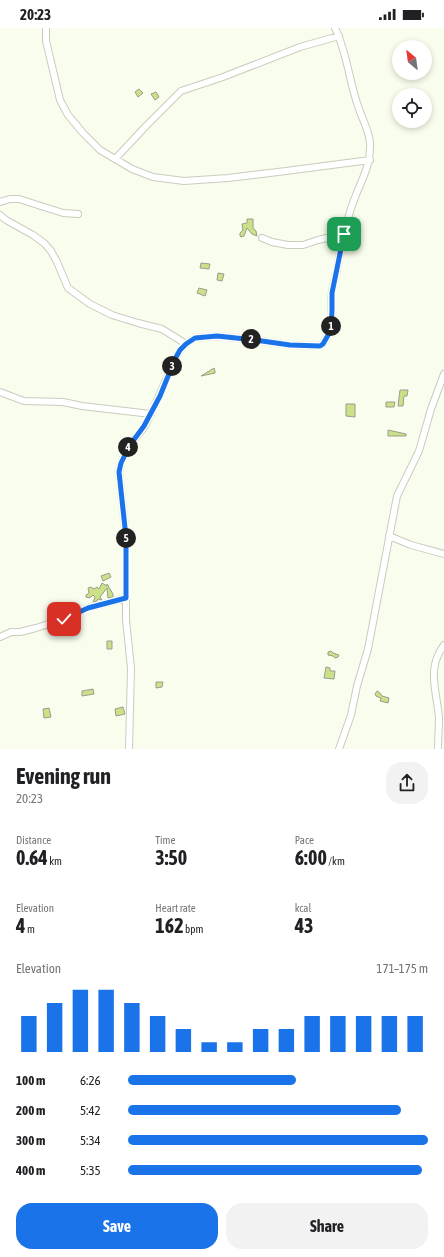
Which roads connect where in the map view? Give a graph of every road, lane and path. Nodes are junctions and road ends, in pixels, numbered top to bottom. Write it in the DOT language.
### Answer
graph roads {
  1 [pos="46,28"];
  2 [pos="335,28"];
  3 [pos="339,36"];
  4 [pos="115,159"];
  5 [pos="370,160"];
  6 [pos="0,202"];
  7 [pos="78,214"];
  8 [pos="0,215"];
  9 [pos="344,234"];
  10 [pos="262,238"];
  11 [pos="186,344"];
  12 [pos="444,374"];
  13 [pos="0,392"];
  14 [pos="150,414"];
  15 [pos="390,536"];
  16 [pos="444,554"];
  17 [pos="126,598"];
  18 [pos="0,637"];
  19 [pos="444,645"];
  20 [pos="129,749"];
  21 [pos="339,749"];
  22 [pos="438,749"];
  1 -- 4 [label="street"];
  2 -- 3 [label="street"];
  3 -- 4 [label="street"];
  3 -- 5 [label="street"];
  4 -- 5 [label="street"];
  5 -- 9 [label="street"];
  6 -- 7 [label="street"];
  8 -- 11 [label="street"];
  9 -- 10 [label="street"];
  9 -- 11 [label="street"];
  11 -- 14 [label="street"];
  12 -- 15 [label="street"];
  13 -- 14 [label="street"];
  14 -- 17 [label="street"];
  15 -- 16 [label="street"];
  15 -- 21 [label="street"];
  17 -- 18 [label="street"];
  17 -- 20 [label="street"];
  19 -- 22 [label="street"];
}
